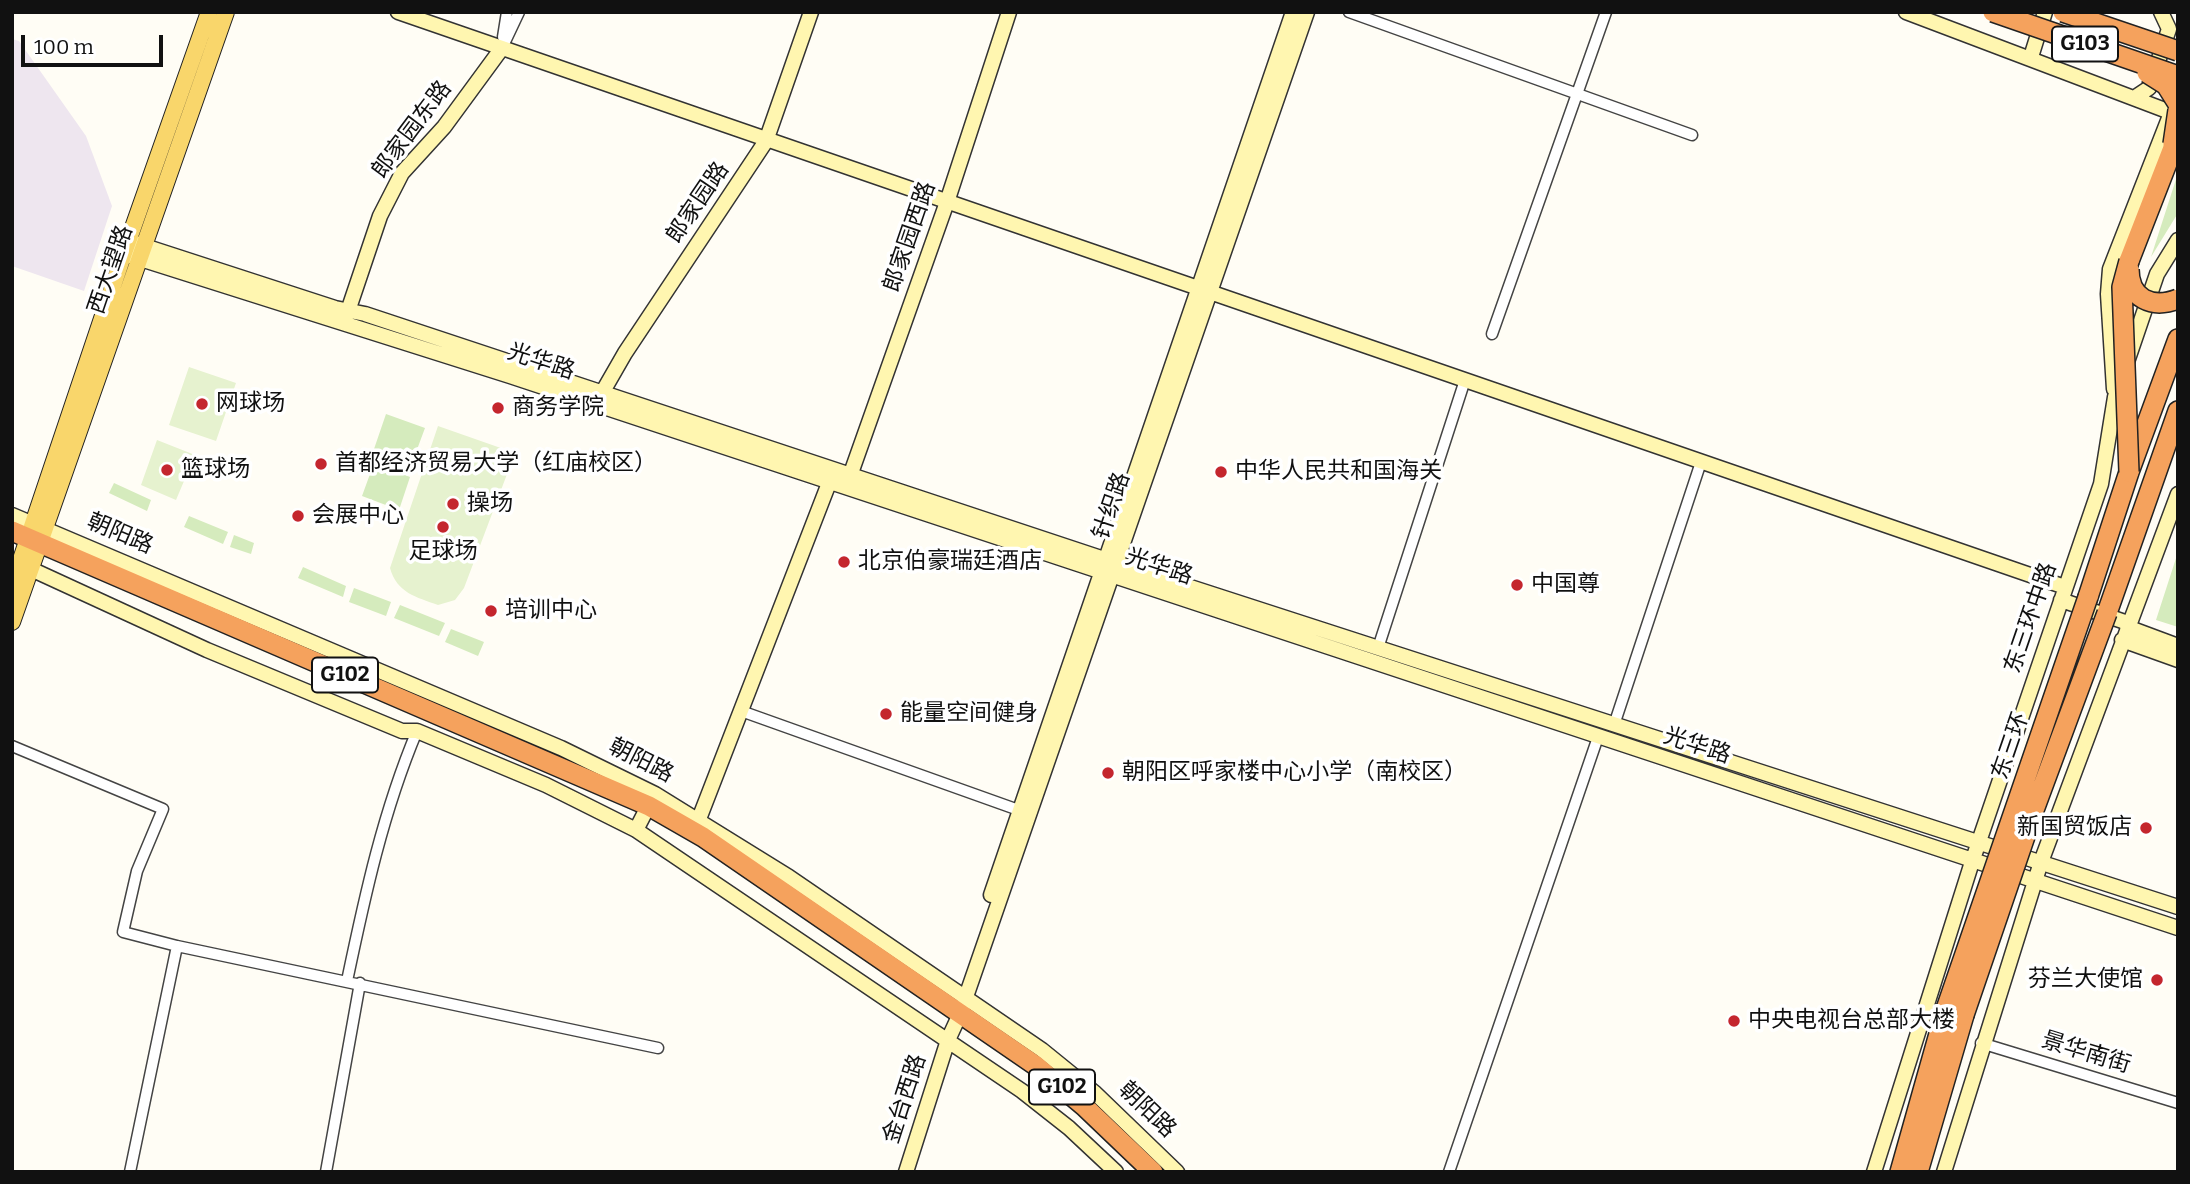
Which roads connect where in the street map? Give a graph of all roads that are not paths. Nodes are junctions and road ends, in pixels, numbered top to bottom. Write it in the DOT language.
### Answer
graph roads {
  1 [pos="209,12"];
  2 [pos="226,12"];
  3 [pos="398,12"];
  4 [pos="507,12"];
  5 [pos="519,12"];
  6 [pos="811,12"];
  7 [pos="1009,12"];
  8 [pos="1293,12"];
  9 [pos="1307,12"];
  10 [pos="1349,12"];
  11 [pos="1606,12"];
  12 [pos="1906,12"];
  13 [pos="1993,12"];
  14 [pos="2045,12"];
  15 [pos="2063,12"];
  16 [pos="2161,12"];
  17 [pos="2178,18"];
  18 [pos="2178,43"];
  19 [pos="2156,44"];
  20 [pos="502,48"];
  21 [pos="2178,51"];
  22 [pos="2116,54"];
  23 [pos="2031,57"];
  24 [pos="2178,76"];
  25 [pos="1577,94"];
  26 [pos="2134,98"];
  27 [pos="2176,110"];
  28 [pos="1692,135"];
  29 [pos="2175,139"];
  30 [pos="766,141"];
  31 [pos="947,202"];
  32 [pos="2178,240"];
  33 [pos="134,250"];
  34 [pos="2129,261"];
  35 [pos="1204,290"];
  36 [pos="2178,299"];
  37 [pos="348,310"];
  38 [pos="343,325"];
  39 [pos="1492,334"];
  40 [pos="2178,339"];
  41 [pos="1465,380"];
  42 [pos="2115,397"];
  43 [pos="598,399"];
  44 [pos="2178,411"];
  45 [pos="2178,455"];
  46 [pos="1701,461"];
  47 [pos="2129,472"];
  48 [pos="2155,474"];
  49 [pos="850,476"];
  50 [pos="830,483"];
  51 [pos="2178,494"];
  52 [pos="12,515"];
  53 [pos="27,546"];
  54 [pos="1108,567"];
  55 [pos="12,586"];
  56 [pos="2063,593"];
  57 [pos="12,622"];
  58 [pos="2126,630"];
  59 [pos="2178,646"];
  60 [pos="1378,648"];
  61 [pos="2178,660"];
  62 [pos="741,711"];
  63 [pos="1614,724"];
  64 [pos="417,731"];
  65 [pos="1598,737"];
  66 [pos="12,747"];
  67 [pos="646,811"];
  68 [pos="1024,812"];
  69 [pos="699,819"];
  70 [pos="1979,843"];
  71 [pos="1972,862"];
  72 [pos="2041,862"];
  73 [pos="2034,882"];
  74 [pos="2178,906"];
  75 [pos="2178,928"];
  76 [pos="177,946"];
  77 [pos="347,981"];
  78 [pos="360,983"];
  79 [pos="1955,1012"];
  80 [pos="956,1013"];
  81 [pos="1981,1044"];
  82 [pos="658,1048"];
  83 [pos="2178,1103"];
  84 [pos="130,1172"];
  85 [pos="326,1172"];
  86 [pos="906,1172"];
  87 [pos="1116,1172"];
  88 [pos="1139,1172"];
  89 [pos="1153,1172"];
  90 [pos="1177,1172"];
  91 [pos="1449,1172"];
  92 [pos="1874,1172"];
  93 [pos="1900,1172"];
  94 [pos="1919,1172"];
  95 [pos="1944,1172"];
  1 -- 33 [label="main road, 西大望路"];
  2 -- 33 [label="main road, 西大望路"];
  3 -- 20 [label="street"];
  4 -- 20 [label="street, 郎家园东路"];
  5 -- 20 [label="street, 郎家园东路"];
  6 -- 30 [label="street, 郎家园路"];
  7 -- 31 [label="street, 郎家园西路"];
  8 -- 35 [label="street, 针织路"];
  9 -- 35 [label="street, 针织路"];
  10 -- 25 [label="street"];
  11 -- 25 [label="street"];
  12 -- 23 [label="street"];
  13 -- 22 [label="highway, G103, bridge"];
  14 -- 23 [label="street"];
  15 -- 19 [label="highway, G103, bridge"];
  16 -- 17 [label="street"];
  16 -- 26 [label="street"];
  18 -- 19 [label="highway, bridge"];
  19 -- 21 [label="highway, G103, bridge"];
  20 -- 30 [label="street"];
  20 -- 37 [label="street, 郎家园东路"];
  22 -- 24 [label="highway, G103, bridge"];
  22 -- 27 [label="highway, bridge"];
  23 -- 26 [label="street"];
  25 -- 28 [label="street"];
  25 -- 39 [label="street"];
  26 -- 27 [label="street"];
  27 -- 29 [label="highway, bridge"];
  27 -- 42 [label="street"];
  29 -- 34 [label="highway"];
  30 -- 31 [label="street"];
  30 -- 43 [label="street, 郎家园路"];
  31 -- 35 [label="street"];
  31 -- 49 [label="street, 郎家园西路"];
  32 -- 42 [label="street, 东三环中路"];
  33 -- 37 [label="street, 光华路"];
  33 -- 38 [label="street, 光华路"];
  33 -- 53 [label="main road, 西大望路"];
  34 -- 36 [label="highway, bridge"];
  34 -- 47 [label="highway, bridge"];
  35 -- 41 [label="street"];
  35 -- 54 [label="street, 针织路"];
  37 -- 38 [label="street, 郎家园东路"];
  37 -- 43 [label="street, 光华路"];
  38 -- 43 [label="street, 光华路"];
  40 -- 47 [label="highway, 东三环"];
  41 -- 46 [label="street"];
  41 -- 60 [label="street"];
  42 -- 56 [label="street, 东三环中路"];
  43 -- 49 [label="street, 光华路"];
  43 -- 50 [label="street, 光华路"];
  44 -- 48 [label="highway, 东三环"];
  45 -- 48 [label="highway"];
  46 -- 56 [label="street"];
  46 -- 63 [label="street"];
  47 -- 79 [label="highway, 东三环, bridge"];
  48 -- 79 [label="highway, 东三环, bridge"];
  49 -- 54 [label="street, 光华路"];
  50 -- 54 [label="street, 光华路"];
  50 -- 62 [label="street"];
  51 -- 58 [label="street"];
  52 -- 53 [label="street, 朝阳路"];
  53 -- 55 [label="main road"];
  53 -- 57 [label="main road"];
  53 -- 64 [label="street, 朝阳路"];
  53 -- 67 [label="highway, 朝阳路 / G102"];
  54 -- 60 [label="street, 光华路"];
  54 -- 65 [label="street, 光华路"];
  54 -- 68 [label="street, 针织路"];
  56 -- 58 [label="street"];
  56 -- 70 [label="street, 东三环中路"];
  58 -- 59 [label="street"];
  58 -- 61 [label="street"];
  58 -- 72 [label="street"];
  60 -- 63 [label="street, 光华路"];
  62 -- 68 [label="street"];
  62 -- 69 [label="street"];
  63 -- 70 [label="street, 光华路"];
  64 -- 67 [label="street, 朝阳路"];
  64 -- 77 [label="street"];
  65 -- 71 [label="street, 光华路"];
  65 -- 91 [label="street"];
  66 -- 76 [label="street"];
  67 -- 69 [label="street, 朝阳路"];
  67 -- 80 [label="street, 朝阳路"];
  67 -- 80 [label="highway, 朝阳路 / G102"];
  68 -- 80 [label="street, 针织路"];
  69 -- 80 [label="street, 朝阳路"];
  70 -- 71 [label="street, 东三环中路"];
  70 -- 72 [label="street, 光华路"];
  71 -- 73 [label="street, 光华路"];
  71 -- 92 [label="street, 东三环中路"];
  72 -- 73 [label="street"];
  72 -- 74 [label="street, 光华路"];
  73 -- 75 [label="street, 光华路"];
  73 -- 81 [label="street"];
  76 -- 77 [label="street"];
  76 -- 84 [label="street"];
  77 -- 78 [label="street"];
  78 -- 82 [label="street"];
  78 -- 85 [label="street"];
  79 -- 93 [label="highway, 东三环"];
  79 -- 94 [label="highway, 东三环"];
  80 -- 86 [label="street, 金台西路"];
  80 -- 87 [label="street, 朝阳路"];
  80 -- 88 [label="highway, 朝阳路 / G102"];
  80 -- 89 [label="highway, 朝阳路 / G102"];
  80 -- 90 [label="street, 朝阳路"];
  81 -- 83 [label="street, 景华南街"];
  81 -- 95 [label="street"];
}
